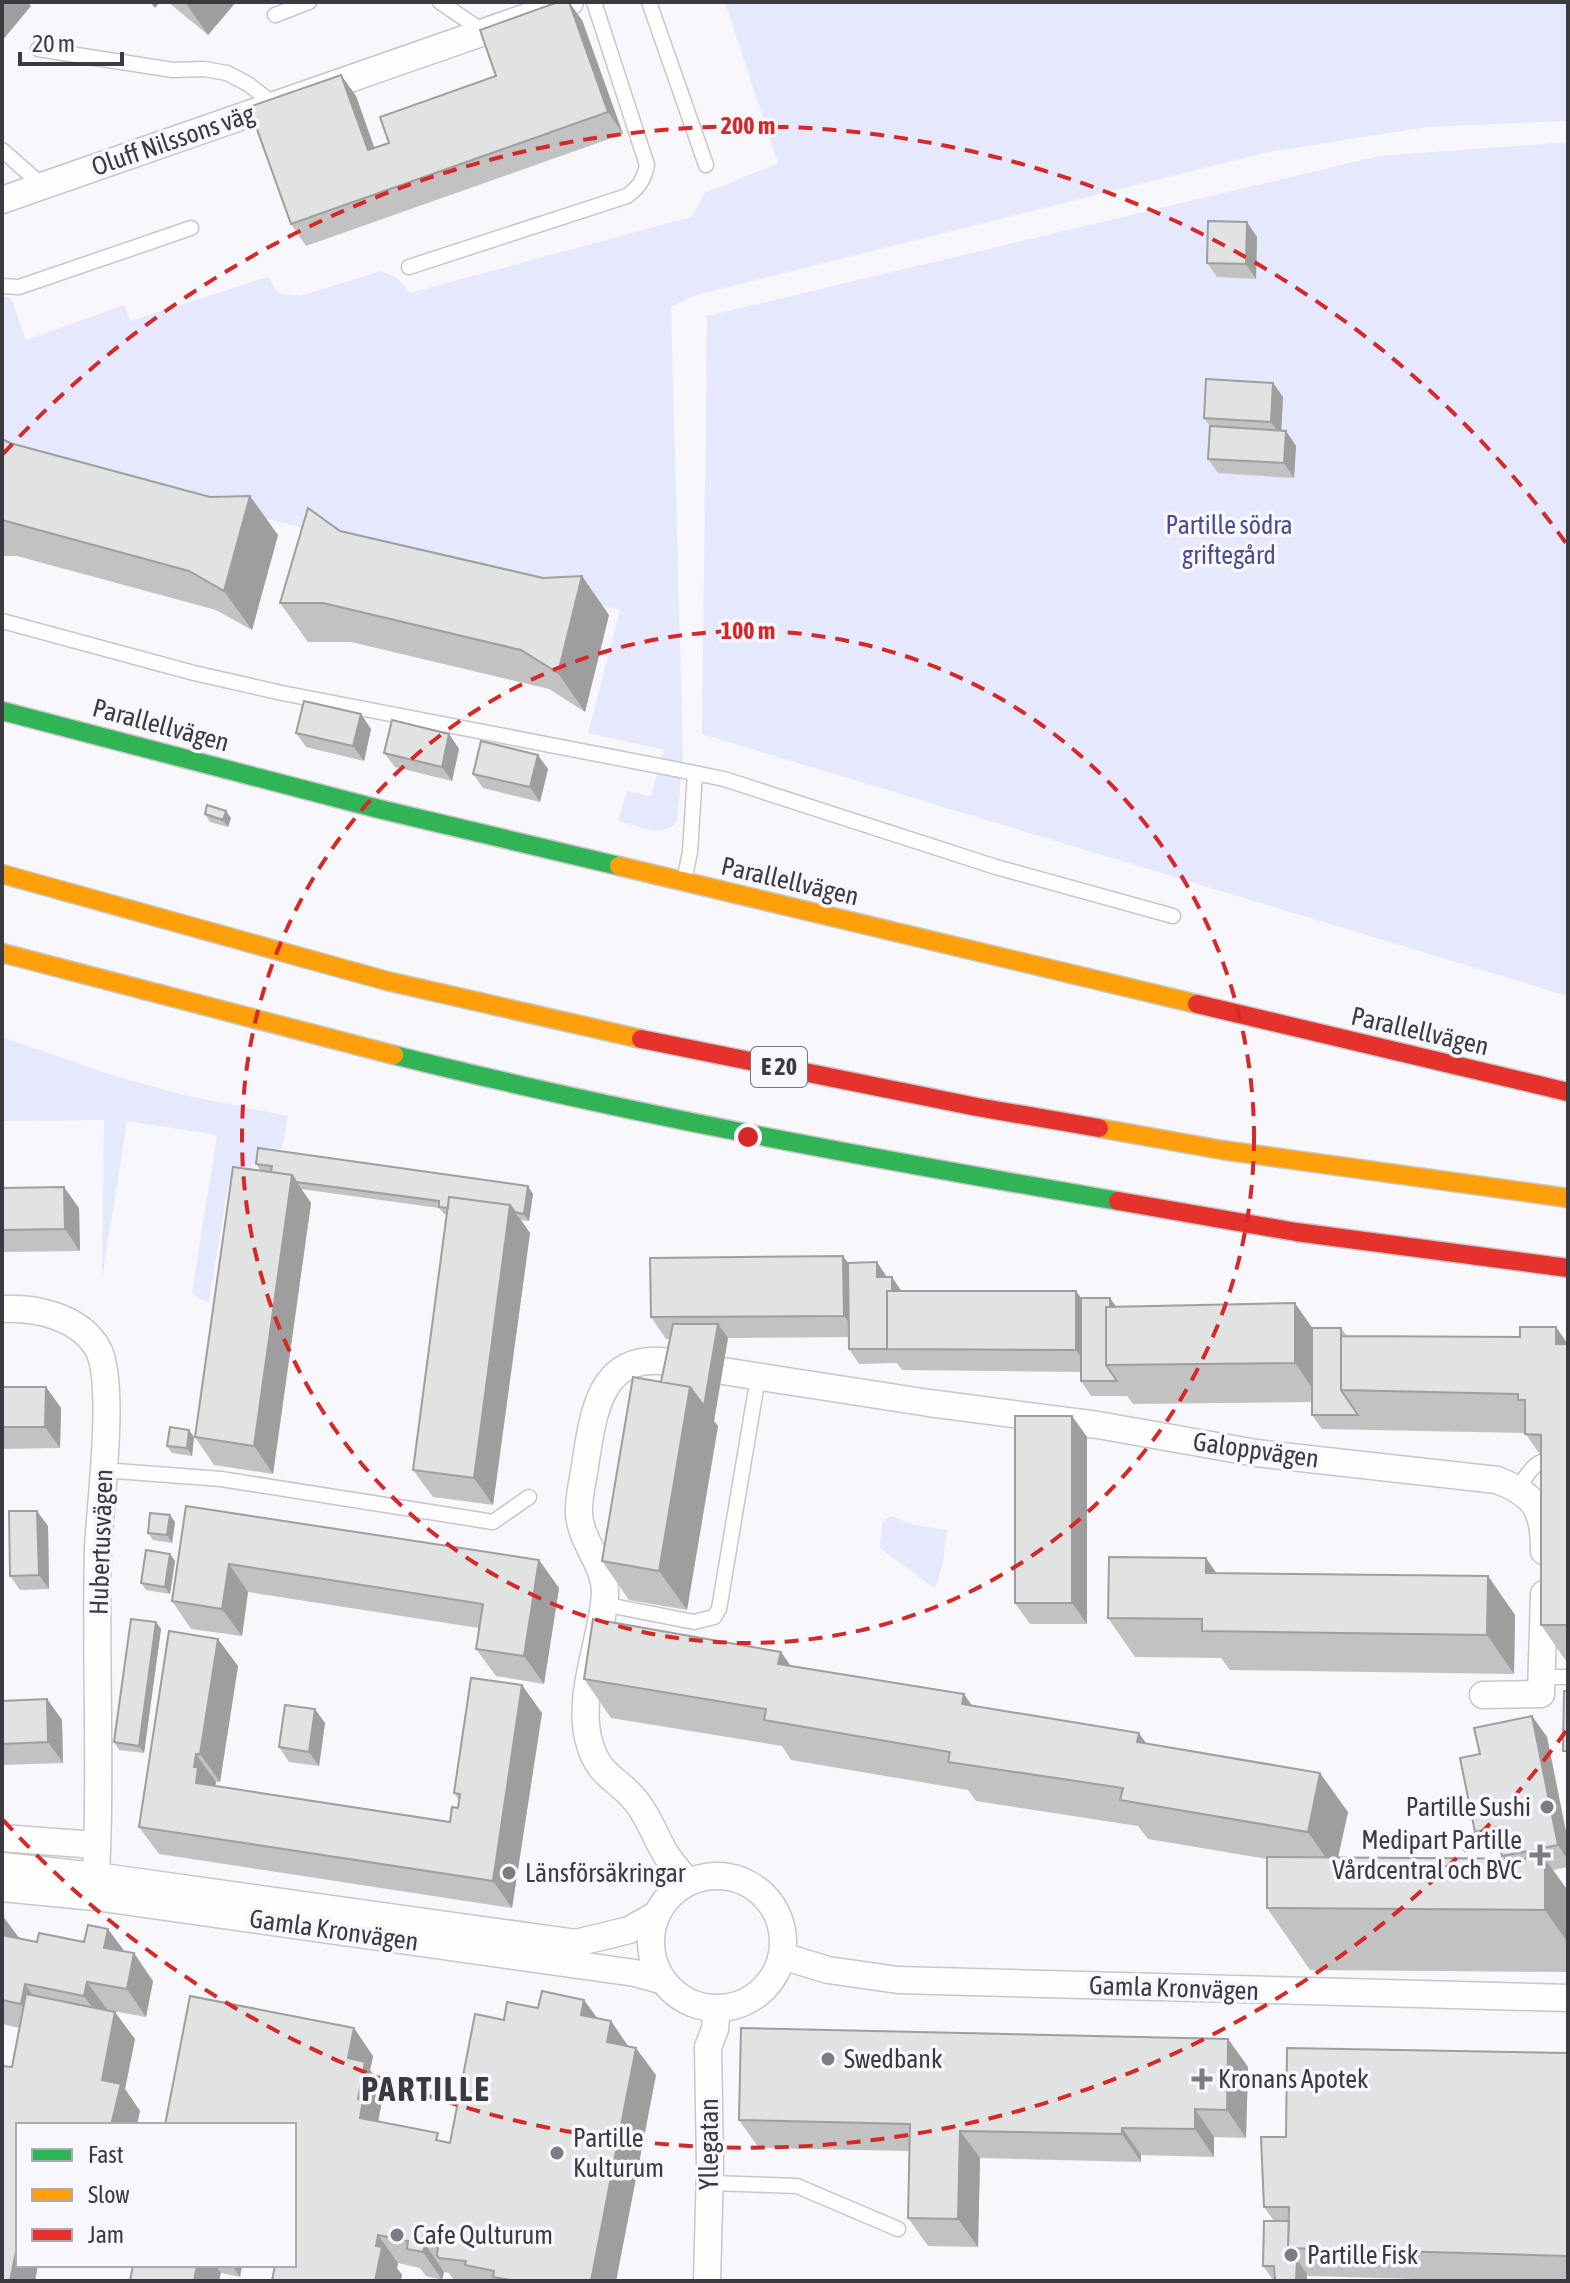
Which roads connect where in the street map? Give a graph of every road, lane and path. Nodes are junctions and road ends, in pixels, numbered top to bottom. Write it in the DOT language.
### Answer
graph roads {
  1 [pos="309,2"];
  2 [pos="440,2"];
  3 [pos="570,2"];
  4 [pos="594,2"];
  5 [pos="649,2"];
  6 [pos="275,15"];
  7 [pos="484,32"];
  8 [pos="38,49"];
  9 [pos="275,105"];
  10 [pos="2,150"];
  11 [pos="706,165"];
  12 [pos="43,186"];
  13 [pos="2,200"];
  14 [pos="191,228"];
  15 [pos="409,267"];
  16 [pos="2,286"];
  17 [pos="2,621"];
  18 [pos="2,711"];
  19 [pos="695,773"];
  20 [pos="2,874"];
  21 [pos="683,882"];
  22 [pos="1173,916"];
  23 [pos="7,955"];
  24 [pos="1568,1092"];
  25 [pos="1568,1198"];
  26 [pos="1568,1268"];
  27 [pos="2,1309"];
  28 [pos="678,1363"];
  29 [pos="723,1371"];
  30 [pos="758,1377"];
  31 [pos="1553,1459"];
  32 [pos="103,1470"];
  33 [pos="1518,1488"];
  34 [pos="529,1497"];
  35 [pos="603,1604"];
  36 [pos="1542,1677"];
  37 [pos="1568,1677"];
  38 [pos="1483,1695"];
  39 [pos="2,1838"];
  40 [pos="96,1845"];
  41 [pos="2,1866"];
  42 [pos="688,1882"];
  43 [pos="96,1886"];
  44 [pos="2,1888"];
  45 [pos="654,1916"];
  46 [pos="782,1956"];
  47 [pos="664,1981"];
  48 [pos="1568,1998"];
  49 [pos="717,2008"];
  50 [pos="710,2183"];
  51 [pos="898,2229"];
  52 [pos="707,2281"];
  1 -- 6 [label="lane"];
  2 -- 7 [label="lane"];
  3 -- 7 [label="street, Oluff Nilssons väg"];
  4 -- 15 [label="lane"];
  5 -- 11 [label="lane"];
  7 -- 9 [label="street, Oluff Nilssons väg"];
  8 -- 9 [label="lane"];
  9 -- 12 [label="street, Oluff Nilssons väg"];
  10 -- 12 [label="lane"];
  12 -- 13 [label="street, Oluff Nilssons väg"];
  14 -- 16 [label="lane"];
  17 -- 19 [label="lane"];
  18 -- 21 [label="main road, Parallellvägen"];
  19 -- 21 [label="lane"];
  19 -- 22 [label="lane"];
  20 -- 25 [label="main road, E 20"];
  21 -- 24 [label="main road, Parallellvägen"];
  23 -- 26 [label="main road"];
  27 -- 32 [label="street, Hubertusvägen"];
  28 -- 35 [label="street"];
  29 -- 30 [label="street, Galoppvägen"];
  30 -- 33 [label="street, Galoppvägen"];
  30 -- 35 [label="lane"];
  31 -- 33 [label="lane"];
  32 -- 34 [label="lane"];
  32 -- 40 [label="street, Hubertusvägen"];
  33 -- 36 [label="street"];
  35 -- 42 [label="street"];
  36 -- 37 [label="lane"];
  36 -- 38 [label="street"];
  39 -- 40 [label="street"];
  40 -- 43 [label="street, Hubertusvägen"];
  41 -- 43 [label="street, Gamla Kronvägen"];
  42 -- 45 [label="street"];
  42 -- 46 [label="street"];
  43 -- 44 [label="street, Gamla Kronvägen"];
  43 -- 45 [label="street, Gamla Kronvägen"];
  43 -- 47 [label="street, Gamla Kronvägen"];
  45 -- 47 [label="street"];
  46 -- 48 [label="street, Gamla Kronvägen"];
  46 -- 49 [label="street"];
  47 -- 49 [label="street"];
  49 -- 50 [label="street, Yllegatan"];
  50 -- 51 [label="lane"];
  50 -- 52 [label="street, Yllegatan"];
}
